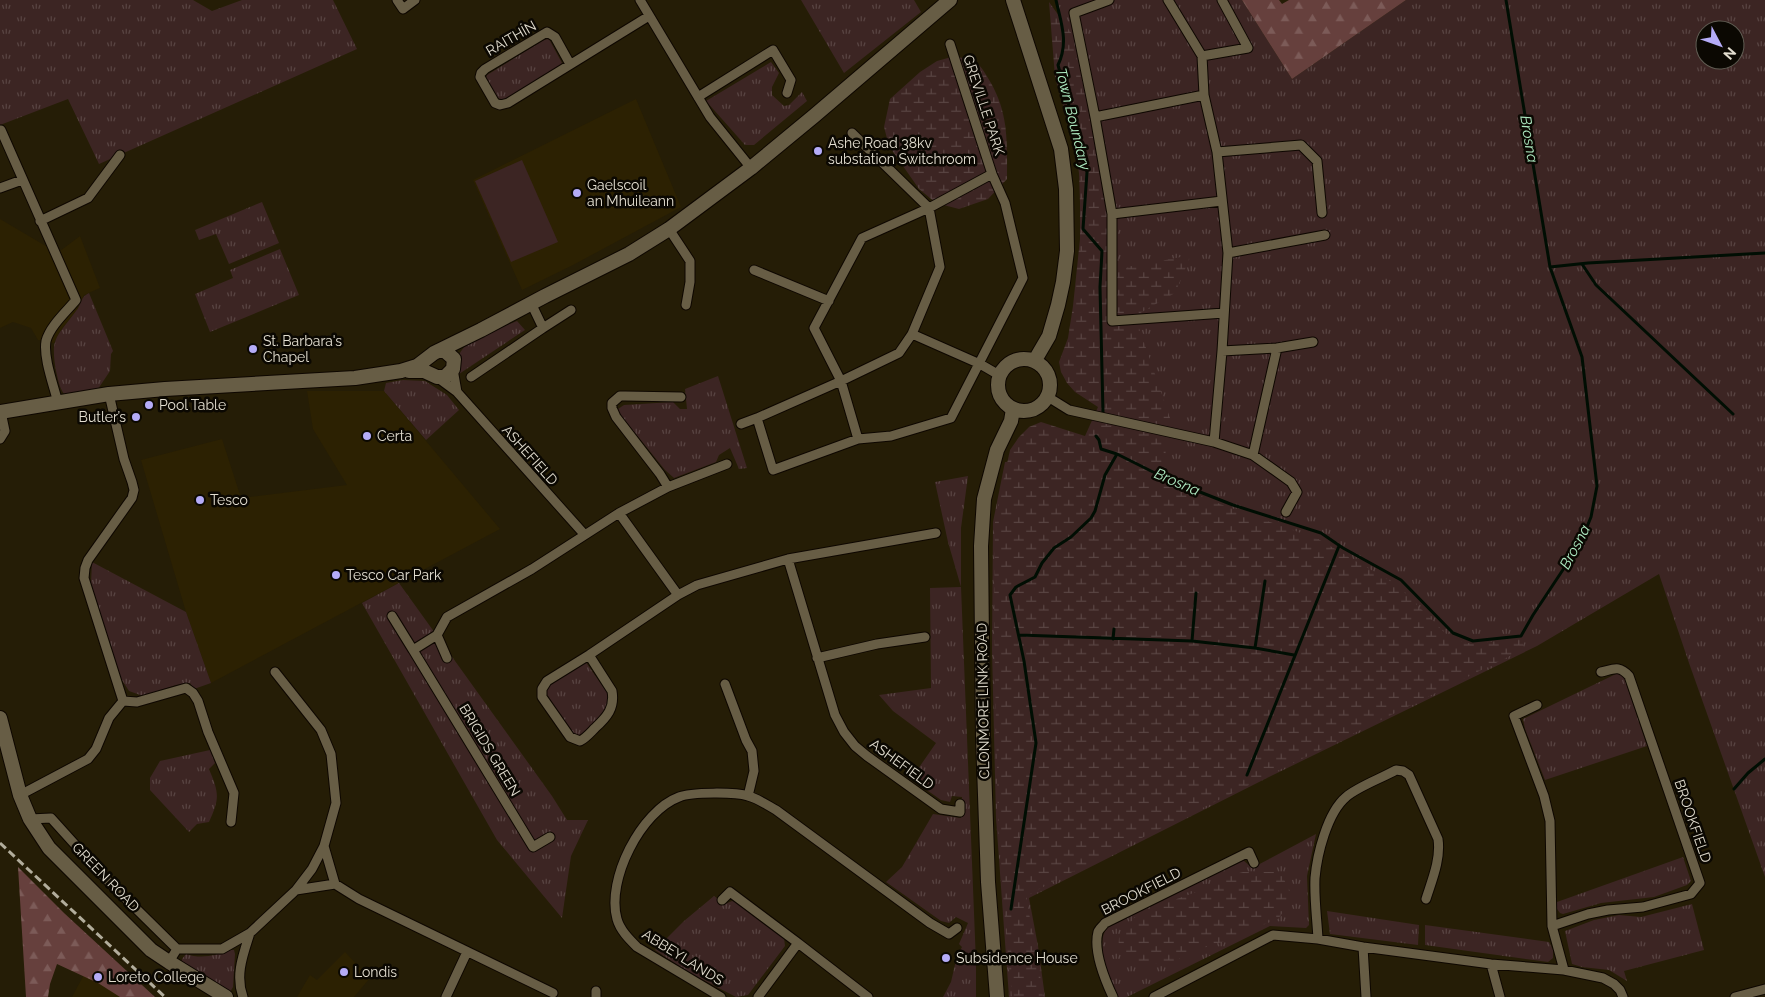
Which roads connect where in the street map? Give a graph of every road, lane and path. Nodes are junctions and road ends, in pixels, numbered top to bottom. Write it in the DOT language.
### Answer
graph roads {
  1 [pos="397,0"];
  2 [pos="415,0"];
  3 [pos="640,0"];
  4 [pos="950,0"];
  5 [pos="1012,0"];
  6 [pos="1109,0"];
  7 [pos="1168,0"];
  8 [pos="1222,0"];
  9 [pos="650,16"];
  10 [pos="950,44"];
  11 [pos="1202,56"];
  12 [pos="570,64"];
  13 [pos="787,93"];
  14 [pos="1204,95"];
  15 [pos="698,97"];
  16 [pos="1095,116"];
  17 [pos="2,130"];
  18 [pos="852,133"];
  19 [pos="1217,152"];
  20 [pos="120,155"];
  21 [pos="751,168"];
  22 [pos="992,174"];
  23 [pos="22,180"];
  24 [pos="0,188"];
  25 [pos="1222,201"];
  26 [pos="929,208"];
  27 [pos="1322,213"];
  28 [pos="1112,214"];
  29 [pos="40,221"];
  30 [pos="670,230"];
  31 [pos="1325,235"];
  32 [pos="1228,253"];
  33 [pos="754,270"];
  34 [pos="829,301"];
  35 [pos="531,303"];
  36 [pos="686,305"];
  37 [pos="571,310"];
  38 [pos="1224,313"];
  39 [pos="543,328"];
  40 [pos="481,330"];
  41 [pos="912,334"];
  42 [pos="1312,342"];
  43 [pos="1277,348"];
  44 [pos="1222,351"];
  45 [pos="435,353"];
  46 [pos="1035,360"];
  47 [pos="453,364"];
  48 [pos="980,364"];
  49 [pos="401,370"];
  50 [pos="995,372"];
  51 [pos="435,376"];
  52 [pos="471,377"];
  53 [pos="841,381"];
  54 [pos="457,392"];
  55 [pos="109,394"];
  56 [pos="681,397"];
  57 [pos="1048,397"];
  58 [pos="58,403"];
  59 [pos="1013,409"];
  60 [pos="0,412"];
  61 [pos="757,418"];
  62 [pos="741,424"];
  63 [pos="0,439"];
  64 [pos="858,439"];
  65 [pos="1214,442"];
  66 [pos="1253,455"];
  67 [pos="727,464"];
  68 [pos="668,487"];
  69 [pos="1286,512"];
  70 [pos="619,513"];
  71 [pos="936,533"];
  72 [pos="584,534"];
  73 [pos="788,559"];
  74 [pos="678,595"];
  75 [pos="392,616"];
  76 [pos="437,635"];
  77 [pos="925,637"];
  78 [pos="413,650"];
  79 [pos="589,655"];
  80 [pos="447,658"];
  81 [pos="818,658"];
  82 [pos="275,672"];
  83 [pos="1601,672"];
  84 [pos="726,684"];
  85 [pos="123,701"];
  86 [pos="1537,705"];
  87 [pos="0,718"];
  88 [pos="20,795"];
  89 [pos="748,796"];
  90 [pos="960,804"];
  91 [pos="28,815"];
  92 [pos="231,822"];
  93 [pos="550,837"];
  94 [pos="324,846"];
  95 [pos="1254,863"];
  96 [pos="334,884"];
  97 [pos="296,890"];
  98 [pos="1426,899"];
  99 [pos="722,900"];
  100 [pos="1552,926"];
  101 [pos="957,928"];
  102 [pos="250,933"];
  103 [pos="1318,939"];
  104 [pos="798,943"];
  105 [pos="1362,947"];
  106 [pos="177,949"];
  107 [pos="467,952"];
  108 [pos="169,962"];
  109 [pos="1491,964"];
  110 [pos="1564,970"];
  111 [pos="1765,989"];
  112 [pos="553,994"];
  113 [pos="1159,996"];
  114 [pos="226,997"];
  115 [pos="243,997"];
  116 [pos="446,997"];
  117 [pos="721,997"];
  118 [pos="758,997"];
  119 [pos="868,997"];
  120 [pos="998,997"];
  121 [pos="1113,997"];
  122 [pos="1366,997"];
  123 [pos="1500,997"];
  124 [pos="1623,997"];
  125 [pos="1734,997"];
  1 -- 2 [label="street"];
  3 -- 9 [label="street"];
  4 -- 21 [label="street"];
  5 -- 46 [label="street"];
  6 -- 16 [label="street"];
  7 -- 11 [label="street"];
  8 -- 11 [label="street"];
  9 -- 12 [label="street, RAITHÍN"];
  9 -- 15 [label="street"];
  10 -- 22 [label="street, GREVILLE PARK"];
  11 -- 14 [label="street"];
  12 -- 12 [label="street, RAITHÍN"];
  13 -- 15 [label="street"];
  14 -- 16 [label="street"];
  14 -- 19 [label="street"];
  15 -- 21 [label="street"];
  16 -- 28 [label="street"];
  17 -- 23 [label="street"];
  18 -- 26 [label="street"];
  19 -- 25 [label="street"];
  19 -- 27 [label="street"];
  20 -- 29 [label="street"];
  21 -- 30 [label="street"];
  22 -- 26 [label="street, GREVILLE PARK"];
  22 -- 48 [label="street, GREVILLE PARK"];
  23 -- 24 [label="street"];
  23 -- 29 [label="street"];
  25 -- 28 [label="street"];
  25 -- 32 [label="street"];
  26 -- 34 [label="street, GREVILLE PARK"];
  26 -- 41 [label="street"];
  28 -- 38 [label="street"];
  29 -- 58 [label="street"];
  30 -- 35 [label="street"];
  30 -- 36 [label="street"];
  31 -- 32 [label="street"];
  32 -- 38 [label="street"];
  33 -- 34 [label="street"];
  34 -- 53 [label="street, GREVILLE PARK"];
  35 -- 39 [label="street"];
  35 -- 40 [label="street"];
  37 -- 39 [label="street"];
  38 -- 44 [label="street"];
  39 -- 52 [label="street"];
  40 -- 45 [label="street"];
  40 -- 47 [label="street"];
  41 -- 48 [label="street"];
  41 -- 53 [label="street"];
  42 -- 43 [label="street"];
  43 -- 44 [label="street"];
  43 -- 66 [label="street"];
  44 -- 65 [label="street"];
  45 -- 47 [label="street"];
  45 -- 49 [label="street"];
  45 -- 51 [label="street"];
  46 -- 50 [label="street"];
  46 -- 57 [label="street"];
  47 -- 51 [label="street"];
  47 -- 54 [label="street"];
  48 -- 50 [label="street"];
  48 -- 64 [label="street, GREVILLE PARK"];
  49 -- 51 [label="street"];
  49 -- 55 [label="street"];
  50 -- 59 [label="street"];
  51 -- 54 [label="street, ASHEFIELD"];
  53 -- 61 [label="street"];
  53 -- 64 [label="street, GREVILLE PARK"];
  54 -- 72 [label="street, ASHEFIELD"];
  55 -- 58 [label="street"];
  55 -- 85 [label="street"];
  56 -- 68 [label="street"];
  57 -- 59 [label="street"];
  57 -- 65 [label="street"];
  58 -- 60 [label="street"];
  59 -- 120 [label="street, CLONMORE LINK ROAD"];
  60 -- 63 [label="street"];
  61 -- 62 [label="street"];
  61 -- 64 [label="street, GREVILLE PARK"];
  65 -- 66 [label="street"];
  66 -- 69 [label="street"];
  67 -- 68 [label="street"];
  68 -- 70 [label="street"];
  70 -- 72 [label="street"];
  70 -- 74 [label="street"];
  71 -- 73 [label="street"];
  72 -- 76 [label="street"];
  73 -- 74 [label="street"];
  73 -- 81 [label="street, ASHEFIELD"];
  74 -- 79 [label="street"];
  75 -- 78 [label="street"];
  76 -- 78 [label="street"];
  76 -- 80 [label="street"];
  77 -- 81 [label="street"];
  78 -- 93 [label="street, BRIGIDS GREEN"];
  79 -- 79 [label="street"];
  81 -- 90 [label="street, ASHEFIELD"];
  82 -- 94 [label="street"];
  83 -- 100 [label="street, BROOKFIELD"];
  84 -- 89 [label="street"];
  85 -- 88 [label="street"];
  85 -- 92 [label="street"];
  86 -- 100 [label="street"];
  87 -- 88 [label="street"];
  88 -- 91 [label="street"];
  89 -- 101 [label="street, ABBEYLANDS"];
  89 -- 117 [label="street, ABBEYLANDS"];
  91 -- 106 [label="street, GREEN ROAD"];
  91 -- 108 [label="street, GREEN ROAD"];
  94 -- 96 [label="street"];
  94 -- 97 [label="street"];
  95 -- 121 [label="street, BROOKFIELD"];
  96 -- 97 [label="street"];
  96 -- 107 [label="street"];
  97 -- 102 [label="street"];
  98 -- 103 [label="street"];
  99 -- 104 [label="street"];
  100 -- 110 [label="street"];
  102 -- 106 [label="street"];
  102 -- 115 [label="street"];
  103 -- 105 [label="street"];
  103 -- 113 [label="street"];
  104 -- 118 [label="street"];
  104 -- 119 [label="street"];
  105 -- 109 [label="street"];
  105 -- 122 [label="street"];
  106 -- 108 [label="street"];
  107 -- 112 [label="street"];
  107 -- 116 [label="street"];
  108 -- 114 [label="street, GREEN ROAD"];
  109 -- 110 [label="street"];
  109 -- 123 [label="street"];
  110 -- 124 [label="street"];
  111 -- 125 [label="street"];
}
